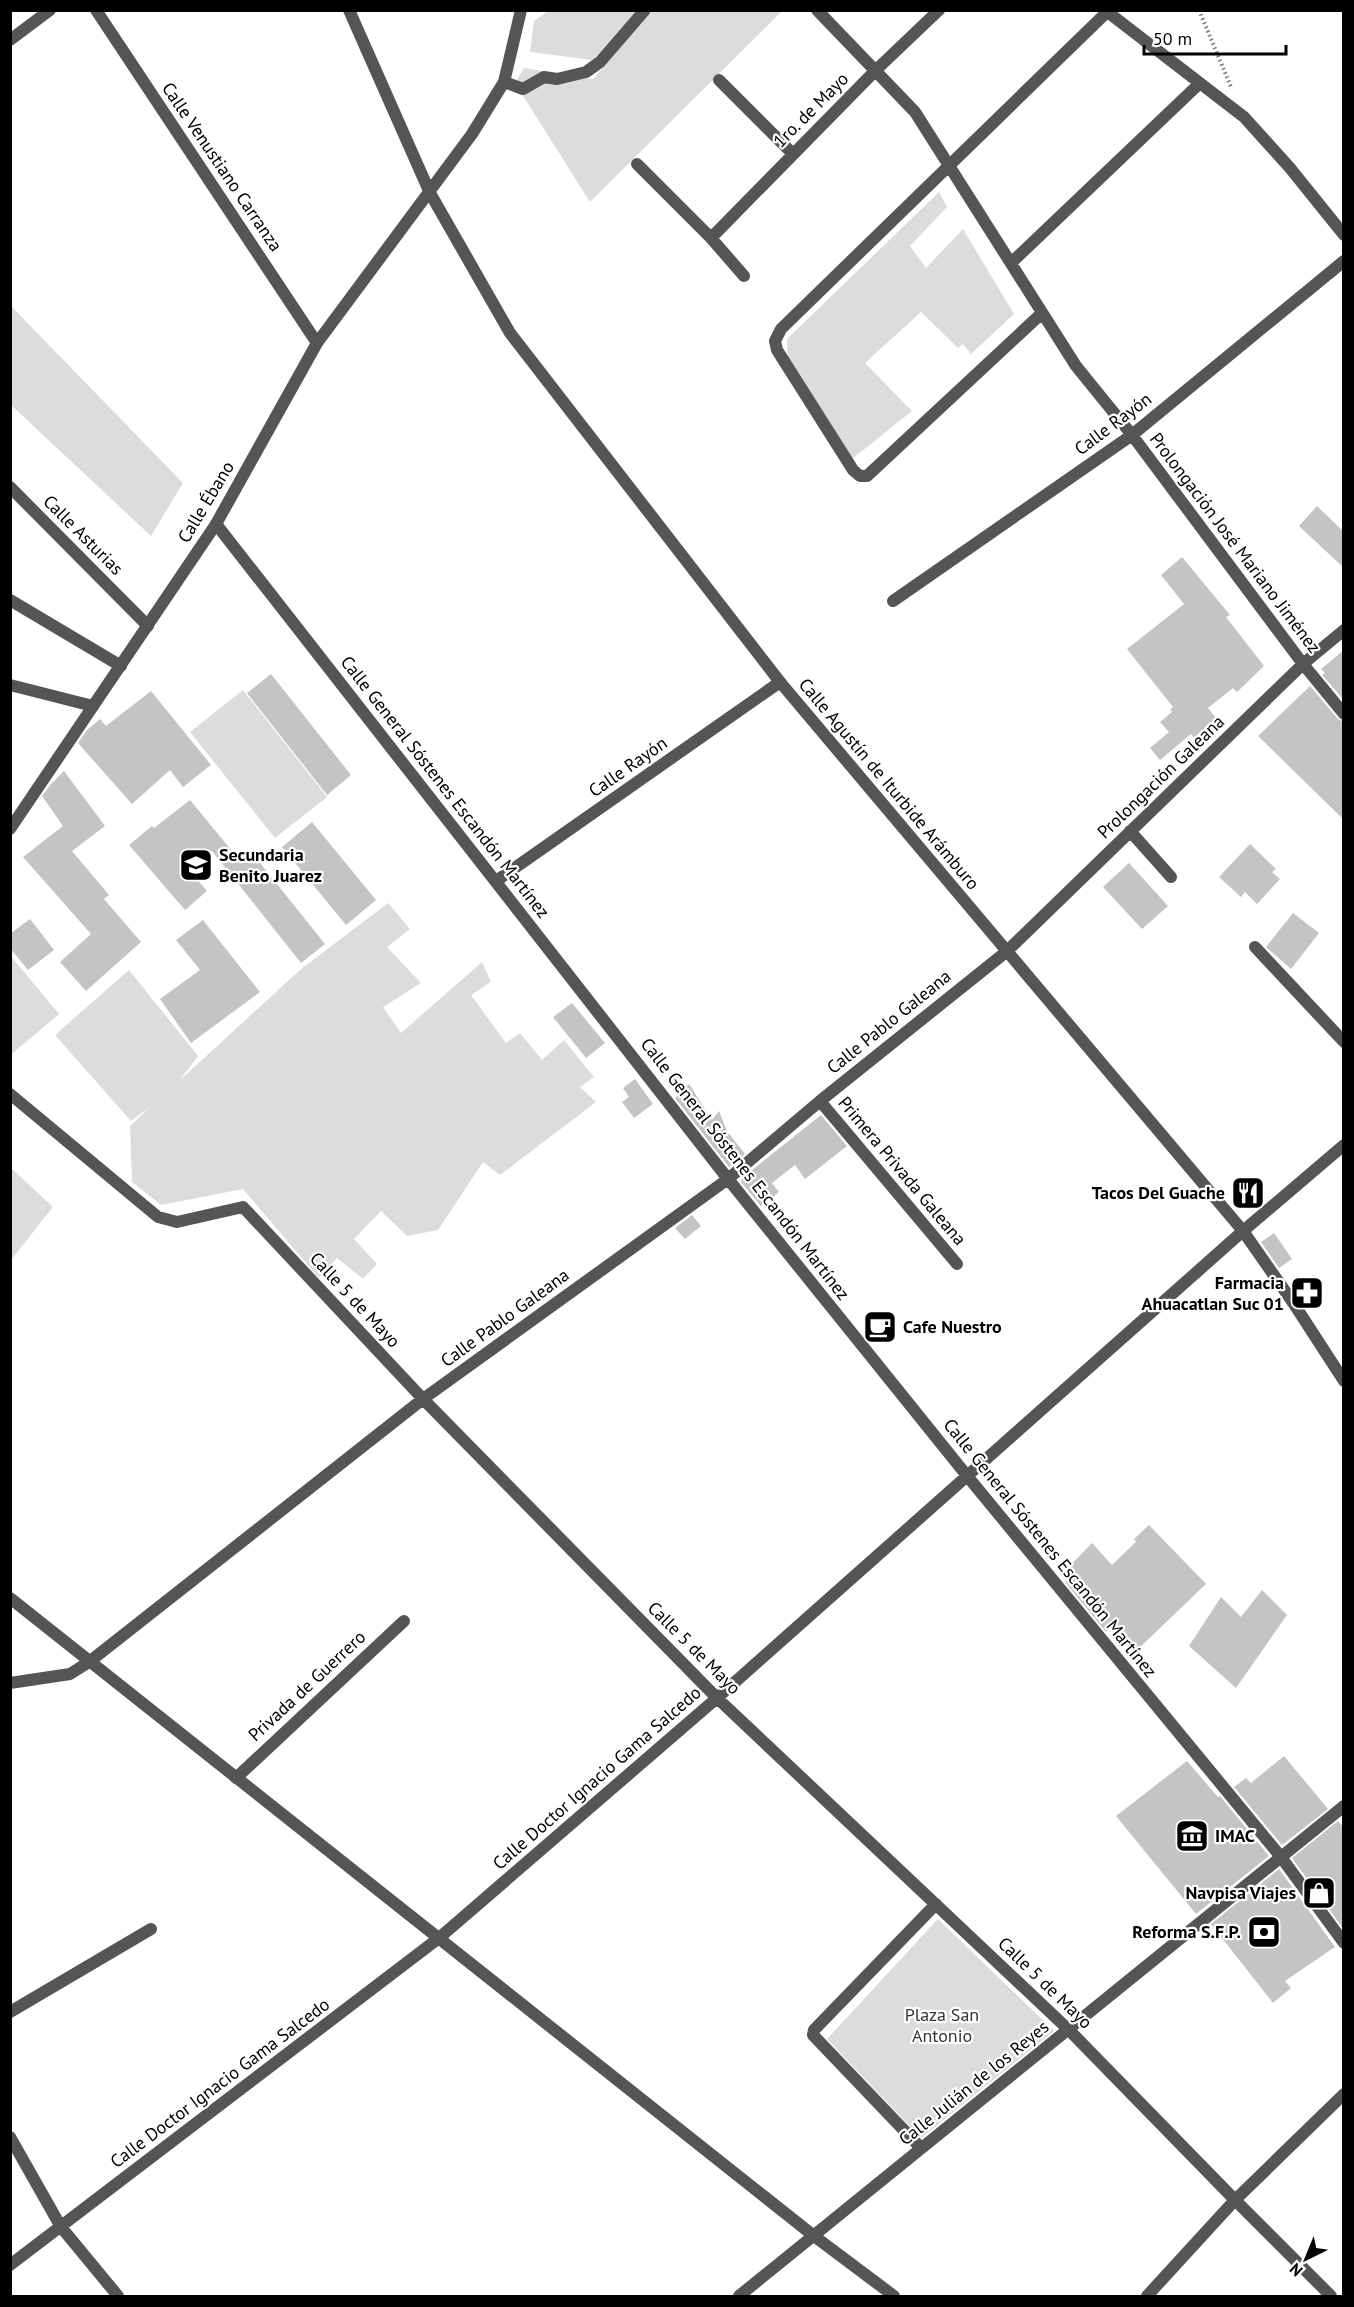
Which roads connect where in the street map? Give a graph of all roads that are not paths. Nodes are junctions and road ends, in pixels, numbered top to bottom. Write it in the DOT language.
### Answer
graph roads {
  1 [pos="50,10"];
  2 [pos="96,10"];
  3 [pos="350,10"];
  4 [pos="521,10"];
  5 [pos="645,10"];
  6 [pos="817,10"];
  7 [pos="939,10"];
  8 [pos="1106,11"];
  9 [pos="10,40"];
  10 [pos="876,70"];
  11 [pos="719,80"];
  12 [pos="504,82"];
  13 [pos="1200,83"];
  14 [pos="793,154"];
  15 [pos="637,164"];
  16 [pos="948,164"];
  17 [pos="430,193"];
  18 [pos="1344,235"];
  19 [pos="711,238"];
  20 [pos="1344,261"];
  21 [pos="1011,263"];
  22 [pos="744,276"];
  23 [pos="1042,313"];
  24 [pos="317,343"];
  25 [pos="1132,435"];
  26 [pos="10,487"];
  27 [pos="216,524"];
  28 [pos="10,600"];
  29 [pos="893,601"];
  30 [pos="148,626"];
  31 [pos="1344,630"];
  32 [pos="1303,664"];
  33 [pos="121,666"];
  34 [pos="780,682"];
  35 [pos="10,685"];
  36 [pos="93,706"];
  37 [pos="1344,714"];
  38 [pos="10,829"];
  39 [pos="1130,831"];
  40 [pos="1171,877"];
  41 [pos="496,881"];
  42 [pos="1255,947"];
  43 [pos="1006,952"];
  44 [pos="1344,1042"];
  45 [pos="10,1094"];
  46 [pos="820,1101"];
  47 [pos="1344,1145"];
  48 [pos="728,1179"];
  49 [pos="1243,1232"];
  50 [pos="957,1264"];
  51 [pos="1344,1381"];
  52 [pos="423,1399"];
  53 [pos="968,1477"];
  54 [pos="10,1598"];
  55 [pos="404,1622"];
  56 [pos="88,1662"];
  57 [pos="10,1683"];
  58 [pos="717,1698"];
  59 [pos="236,1778"];
  60 [pos="1344,1806"];
  61 [pos="1281,1857"];
  62 [pos="936,1904"];
  63 [pos="151,1929"];
  64 [pos="440,1938"];
  65 [pos="1344,1943"];
  66 [pos="10,2012"];
  67 [pos="1069,2030"];
  68 [pos="1344,2094"];
  69 [pos="10,2137"];
  70 [pos="921,2148"];
  71 [pos="1235,2200"];
  72 [pos="61,2227"];
  73 [pos="814,2236"];
  74 [pos="10,2265"];
  75 [pos="118,2296"];
  76 [pos="739,2296"];
  77 [pos="894,2296"];
  78 [pos="1147,2296"];
  79 [pos="1331,2296"];
  1 -- 9 [label="street"];
  2 -- 24 [label="street, Calle Venustiano Carranza"];
  3 -- 17 [label="street, Calle Agustín de Iturbide Arámburo"];
  4 -- 12 [label="street, Calle Ébano"];
  5 -- 12 [label="street"];
  6 -- 10 [label="street, Prolongación José Mariano Jiménez"];
  7 -- 10 [label="street, 1ro. de Mayo"];
  8 -- 13 [label="street"];
  8 -- 16 [label="street"];
  10 -- 14 [label="street, 1ro. de Mayo"];
  10 -- 16 [label="street, Prolongación José Mariano Jiménez"];
  11 -- 14 [label="street"];
  12 -- 17 [label="street, Calle Ébano"];
  13 -- 18 [label="street"];
  13 -- 21 [label="street"];
  14 -- 19 [label="street, 1ro. de Mayo"];
  15 -- 19 [label="street"];
  16 -- 21 [label="street, Prolongación José Mariano Jiménez"];
  16 -- 23 [label="street"];
  17 -- 24 [label="street, Calle Ébano"];
  17 -- 34 [label="street, Calle Agustín de Iturbide Arámburo"];
  19 -- 22 [label="street"];
  20 -- 25 [label="street, Calle Rayón"];
  21 -- 23 [label="street, Prolongación José Mariano Jiménez"];
  23 -- 25 [label="street, Prolongación José Mariano Jiménez"];
  24 -- 27 [label="street, Calle Ébano"];
  25 -- 29 [label="street, Calle Rayón"];
  25 -- 32 [label="street, Prolongación José Mariano Jiménez"];
  26 -- 30 [label="street, Calle Asturias"];
  27 -- 30 [label="street, Calle Ébano"];
  27 -- 41 [label="street, Calle General Sóstenes Escandón Martínez"];
  28 -- 33 [label="street"];
  30 -- 33 [label="street, Calle Ébano"];
  31 -- 32 [label="street, Prolongación Galeana"];
  32 -- 37 [label="street, Prolongación José Mariano Jiménez"];
  32 -- 39 [label="street, Prolongación Galeana"];
  33 -- 36 [label="street, Calle Ébano"];
  34 -- 41 [label="street, Calle Rayón"];
  34 -- 43 [label="street, Calle Agustín de Iturbide Arámburo"];
  35 -- 36 [label="street"];
  36 -- 38 [label="street, Calle Ébano"];
  39 -- 40 [label="street"];
  39 -- 43 [label="street, Prolongación Galeana"];
  41 -- 48 [label="street, Calle General Sóstenes Escandón Martínez"];
  42 -- 44 [label="street"];
  43 -- 46 [label="street, Calle Pablo Galeana"];
  43 -- 49 [label="street, Calle Agustín de Iturbide Arámburo"];
  45 -- 52 [label="street, Calle 5 de Mayo"];
  46 -- 48 [label="street, Calle Pablo Galeana"];
  46 -- 50 [label="street, Primera Privada Galeana"];
  47 -- 49 [label="street, Calle Doctor Ignacio Gama Salcedo"];
  48 -- 52 [label="street, Calle Pablo Galeana"];
  48 -- 53 [label="street, Calle General Sóstenes Escandón Martínez"];
  49 -- 51 [label="street, Calle Agustín de Iturbide Arámburo"];
  49 -- 53 [label="street, Calle Doctor Ignacio Gama Salcedo"];
  52 -- 56 [label="street, Calle Pablo Galeana"];
  52 -- 58 [label="street, Calle 5 de Mayo"];
  53 -- 58 [label="street, Calle Doctor Ignacio Gama Salcedo"];
  53 -- 61 [label="street, Calle General Sóstenes Escandón Martínez"];
  54 -- 56 [label="street"];
  55 -- 59 [label="street, Privada de Guerrero"];
  56 -- 57 [label="street, Calle Pablo Galeana"];
  56 -- 59 [label="street"];
  58 -- 62 [label="street, Calle 5 de Mayo"];
  58 -- 64 [label="street, Calle Doctor Ignacio Gama Salcedo"];
  59 -- 64 [label="street"];
  60 -- 61 [label="street, Calle Julián de los Reyes"];
  61 -- 65 [label="street, Calle General Sóstenes Escandón Martínez"];
  61 -- 67 [label="street, Calle Julián de los Reyes"];
  62 -- 67 [label="street, Calle 5 de Mayo"];
  62 -- 70 [label="street"];
  63 -- 66 [label="street"];
  64 -- 72 [label="street, Calle Doctor Ignacio Gama Salcedo"];
  64 -- 73 [label="street"];
  67 -- 70 [label="street, Calle Julián de los Reyes"];
  67 -- 71 [label="street, Calle 5 de Mayo"];
  68 -- 71 [label="street"];
  69 -- 72 [label="street"];
  70 -- 73 [label="street, Calle Julián de los Reyes"];
  71 -- 78 [label="street"];
  71 -- 79 [label="street, Calle 5 de Mayo"];
  72 -- 74 [label="street, Calle Doctor Ignacio Gama Salcedo"];
  72 -- 75 [label="street"];
  73 -- 76 [label="street, Calle Julián de los Reyes"];
  73 -- 77 [label="street"];
}
